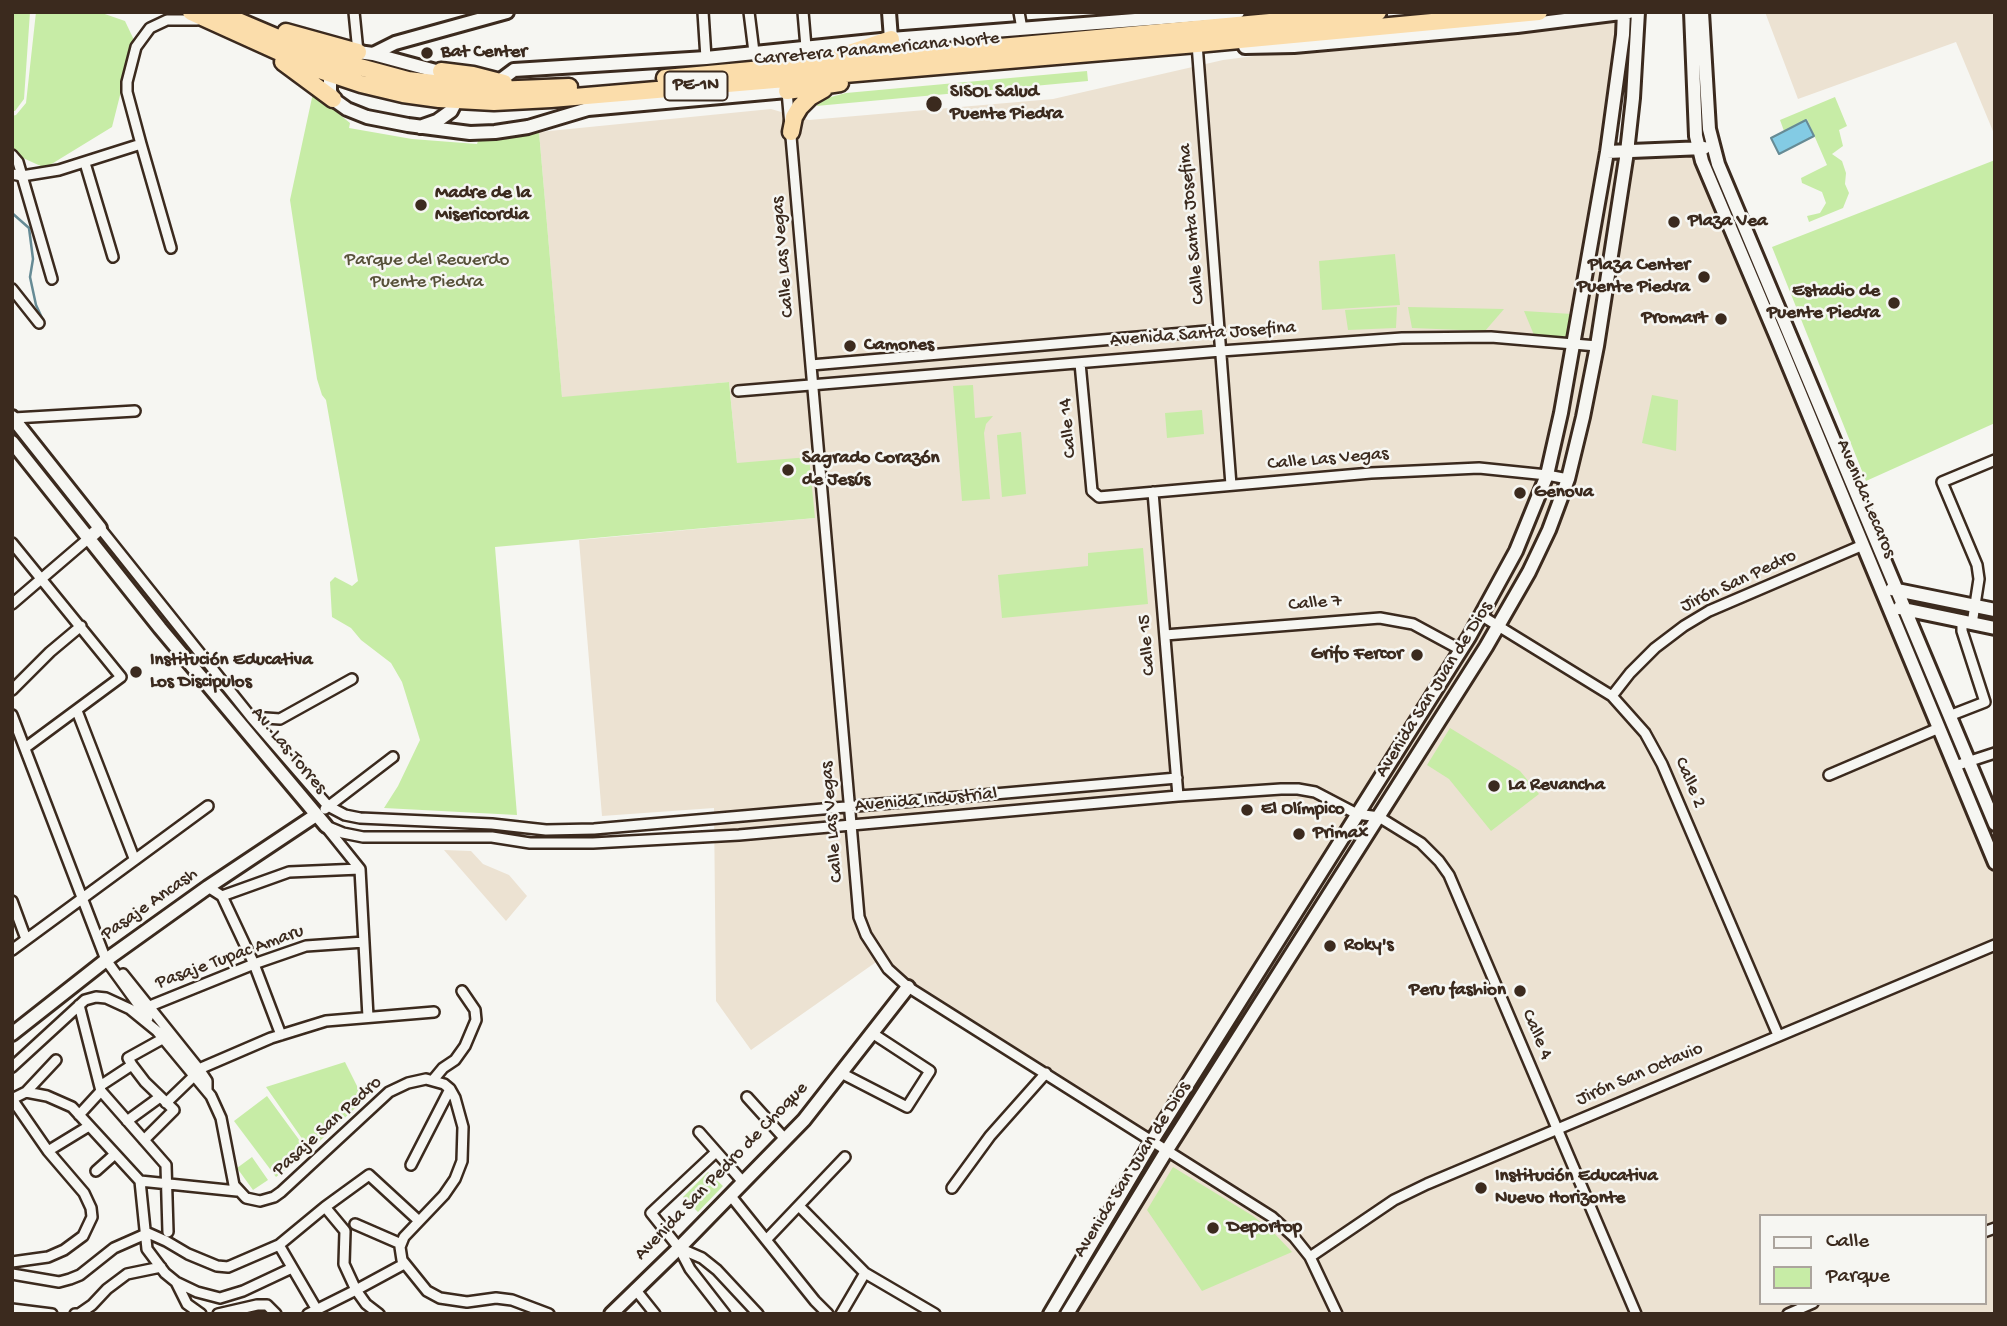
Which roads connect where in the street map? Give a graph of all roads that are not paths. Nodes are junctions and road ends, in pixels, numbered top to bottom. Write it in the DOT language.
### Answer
graph roads {
  1 [pos="191,12"];
  2 [pos="239,12"];
  3 [pos="354,12"];
  4 [pos="703,12"];
  5 [pos="749,12"];
  6 [pos="803,12"];
  7 [pos="888,12"];
  8 [pos="1019,12"];
  9 [pos="1238,12"];
  10 [pos="1378,12"];
  11 [pos="1539,12"];
  12 [pos="1638,12"];
  13 [pos="1691,12"];
  14 [pos="1702,12"];
  15 [pos="503,13"];
  16 [pos="1219,13"];
  17 [pos="1626,13"];
  18 [pos="217,18"];
  19 [pos="1022,29"];
  20 [pos="249,39"];
  21 [pos="891,39"];
  22 [pos="1203,44"];
  23 [pos="806,47"];
  24 [pos="1245,47"];
  25 [pos="754,52"];
  26 [pos="375,53"];
  27 [pos="706,58"];
  28 [pos="822,64"];
  29 [pos="935,65"];
  30 [pos="334,68"];
  31 [pos="441,71"];
  32 [pos="498,82"];
  33 [pos="836,84"];
  34 [pos="526,89"];
  35 [pos="787,91"];
  36 [pos="456,94"];
  37 [pos="333,99"];
  38 [pos="420,127"];
  39 [pos="791,132"];
  40 [pos="141,144"];
  41 [pos="1712,147"];
  42 [pos="1698,150"];
  43 [pos="1607,152"];
  44 [pos="1627,152"];
  45 [pos="12,155"];
  46 [pos="85,163"];
  47 [pos="17,175"];
  48 [pos="171,248"];
  49 [pos="113,257"];
  50 [pos="52,279"];
  51 [pos="12,289"];
  52 [pos="38,323"];
  53 [pos="1219,330"];
  54 [pos="1574,343"];
  55 [pos="1597,346"];
  56 [pos="1221,351"];
  57 [pos="1080,362"];
  58 [pos="811,365"];
  59 [pos="813,385"];
  60 [pos="738,391"];
  61 [pos="135,411"];
  62 [pos="13,418"];
  63 [pos="12,442"];
  64 [pos="1995,460"];
  65 [pos="1547,474"];
  66 [pos="1568,479"];
  67 [pos="1231,485"];
  68 [pos="1092,491"];
  69 [pos="1153,492"];
  70 [pos="100,528"];
  71 [pos="89,538"];
  72 [pos="12,543"];
  73 [pos="1863,545"];
  74 [pos="40,579"];
  75 [pos="1881,588"];
  76 [pos="1897,590"];
  77 [pos="12,604"];
  78 [pos="1974,606"];
  79 [pos="1888,607"];
  80 [pos="1905,610"];
  81 [pos="1995,610"];
  82 [pos="1482,616"];
  83 [pos="1967,623"];
  84 [pos="81,626"];
  85 [pos="1499,626"];
  86 [pos="1995,628"];
  87 [pos="1165,635"];
  88 [pos="1469,637"];
  89 [pos="1486,647"];
  90 [pos="1461,650"];
  91 [pos="352,679"];
  92 [pos="12,690"];
  93 [pos="1612,696"];
  94 [pos="77,711"];
  95 [pos="12,715"];
  96 [pos="1950,716"];
  97 [pos="251,717"];
  98 [pos="1939,728"];
  99 [pos="25,748"];
  100 [pos="1995,753"];
  101 [pos="393,757"];
  102 [pos="1969,762"];
  103 [pos="1955,766"];
  104 [pos="1829,775"];
  105 [pos="1177,778"];
  106 [pos="1178,796"];
  107 [pos="208,806"];
  108 [pos="328,806"];
  109 [pos="849,808"];
  110 [pos="1357,814"];
  111 [pos="317,815"];
  112 [pos="1379,817"];
  113 [pos="850,824"];
  114 [pos="1995,824"];
  115 [pos="326,826"];
  116 [pos="134,858"];
  117 [pos="1995,863"];
  118 [pos="360,869"];
  119 [pos="208,887"];
  120 [pos="222,896"];
  121 [pos="81,898"];
  122 [pos="12,901"];
  123 [pos="26,939"];
  124 [pos="365,942"];
  125 [pos="1995,945"];
  126 [pos="12,950"];
  127 [pos="106,960"];
  128 [pos="254,964"];
  129 [pos="908,987"];
  130 [pos="462,991"];
  131 [pos="79,1005"];
  132 [pos="150,1006"];
  133 [pos="434,1012"];
  134 [pos="368,1017"];
  135 [pos="872,1033"];
  136 [pos="12,1034"];
  137 [pos="160,1034"];
  138 [pos="281,1035"];
  139 [pos="1778,1035"];
  140 [pos="56,1060"];
  141 [pos="132,1065"];
  142 [pos="12,1068"];
  143 [pos="197,1072"];
  144 [pos="841,1073"];
  145 [pos="1046,1073"];
  146 [pos="433,1080"];
  147 [pos="100,1088"];
  148 [pos="450,1089"];
  149 [pos="26,1092"];
  150 [pos="747,1097"];
  151 [pos="12,1099"];
  152 [pos="163,1100"];
  153 [pos="79,1115"];
  154 [pos="127,1121"];
  155 [pos="89,1125"];
  156 [pos="1557,1129"];
  157 [pos="699,1132"];
  158 [pos="785,1139"];
  159 [pos="145,1140"];
  160 [pos="1152,1141"];
  161 [pos="1167,1150"];
  162 [pos="48,1151"];
  163 [pos="716,1152"];
  164 [pos="115,1153"];
  165 [pos="845,1157"];
  166 [pos="411,1166"];
  167 [pos="96,1171"];
  168 [pos="140,1181"];
  169 [pos="166,1182"];
  170 [pos="743,1182"];
  171 [pos="952,1188"];
  172 [pos="237,1191"];
  173 [pos="730,1195"];
  174 [pos="799,1206"];
  175 [pos="325,1207"];
  176 [pos="419,1221"];
  177 [pos="355,1224"];
  178 [pos="168,1232"];
  179 [pos="146,1234"];
  180 [pos="766,1240"];
  181 [pos="401,1244"];
  182 [pos="279,1245"];
  183 [pos="679,1248"];
  184 [pos="1310,1257"];
  185 [pos="12,1262"];
  186 [pos="404,1264"];
  187 [pos="161,1267"];
  188 [pos="292,1268"];
  189 [pos="865,1273"];
  190 [pos="12,1274"];
  191 [pos="177,1282"];
  192 [pos="635,1289"];
  193 [pos="356,1290"];
  194 [pos="1808,1305"];
  195 [pos="12,1309"];
  196 [pos="312,1312"];
  197 [pos="1069,1313"];
  198 [pos="52,1314"];
  199 [pos="75,1314"];
  200 [pos="201,1314"];
  201 [pos="218,1314"];
  202 [pos="276,1314"];
  203 [pos="379,1314"];
  204 [pos="549,1314"];
  205 [pos="611,1314"];
  206 [pos="655,1314"];
  207 [pos="725,1314"];
  208 [pos="758,1314"];
  209 [pos="828,1314"];
  210 [pos="841,1314"];
  211 [pos="935,1314"];
  212 [pos="1050,1314"];
  213 [pos="1337,1314"];
  214 [pos="1636,1314"];
  215 [pos="1788,1314"];
  1 -- 18 [label="highway, Carretera Panamericana Norte / PE-1N"];
  2 -- 26 [label="highway"];
  3 -- 26 [label="street"];
  4 -- 27 [label="street"];
  5 -- 25 [label="street"];
  6 -- 23 [label="street"];
  7 -- 21 [label="main road"];
  8 -- 19 [label="street"];
  9 -- 16 [label="main road"];
  10 -- 28 [label="highway, Carretera Panamericana Norte / PE-1N"];
  11 -- 22 [label="highway, Carretera Panamericana Norte / PE-1N"];
  12 -- 44 [label="main road, Avenida San Juan de Dios"];
  13 -- 42 [label="main road, Avenida Lecaros"];
  14 -- 41 [label="main road, Avenida Lecaros"];
  15 -- 26 [label="main road"];
  16 -- 19 [label="main road"];
  17 -- 24 [label="main road"];
  17 -- 43 [label="main road, Avenida San Juan de Dios"];
  18 -- 20 [label="highway, Carretera Panamericana Norte / PE-1N"];
  18 -- 30 [label="highway, Carretera Panamericana Norte / PE-1N"];
  18 -- 40 [label="street"];
  19 -- 21 [label="main road"];
  20 -- 30 [label="highway, Carretera Panamericana Norte / PE-1N"];
  20 -- 37 [label="highway"];
  21 -- 23 [label="main road"];
  21 -- 28 [label="highway"];
  22 -- 24 [label="highway"];
  22 -- 29 [label="highway, Carretera Panamericana Norte / PE-1N"];
  22 -- 53 [label="street, Calle Santa Josefina"];
  23 -- 25 [label="main road"];
  25 -- 27 [label="main road"];
  26 -- 30 [label="main road"];
  26 -- 31 [label="main road"];
  27 -- 32 [label="main road"];
  28 -- 34 [label="highway, Carretera Panamericana Norte / PE-1N"];
  29 -- 33 [label="highway"];
  29 -- 36 [label="highway, Carretera Panamericana Norte / PE-1N"];
  30 -- 36 [label="highway, Carretera Panamericana Norte / PE-1N"];
  30 -- 37 [label="main road"];
  31 -- 32 [label="highway"];
  31 -- 36 [label="main road"];
  32 -- 34 [label="highway"];
  33 -- 35 [label="highway"];
  33 -- 39 [label="highway"];
  34 -- 36 [label="highway, Carretera Panamericana Norte / PE-1N"];
  35 -- 38 [label="main road"];
  35 -- 39 [label="street, Calle Las Vegas"];
  36 -- 38 [label="main road"];
  37 -- 38 [label="main road"];
  39 -- 58 [label="street, Calle Las Vegas"];
  40 -- 46 [label="street"];
  40 -- 48 [label="street"];
  41 -- 42 [label="main road"];
  41 -- 76 [label="main road, Avenida Lecaros"];
  42 -- 44 [label="main road"];
  42 -- 73 [label="main road, Avenida Lecaros"];
  43 -- 44 [label="main road"];
  43 -- 54 [label="main road, Avenida San Juan de Dios"];
  44 -- 55 [label="main road, Avenida San Juan de Dios"];
  45 -- 47 [label="street"];
  46 -- 47 [label="street"];
  46 -- 49 [label="street"];
  47 -- 50 [label="street"];
  51 -- 52 [label="street"];
  53 -- 56 [label="street, Calle Santa Josefina"];
  53 -- 58 [label="street, Avenida Santa Josefina"];
  54 -- 55 [label="street, Avenida Santa Josefina"];
  54 -- 56 [label="street, Avenida Santa Josefina"];
  54 -- 65 [label="main road, Avenida San Juan de Dios"];
  55 -- 66 [label="main road, Avenida San Juan de Dios"];
  56 -- 57 [label="street, Avenida Santa Josefina"];
  56 -- 67 [label="street, Calle Santa Josefina"];
  57 -- 59 [label="street, Avenida Santa Josefina"];
  57 -- 68 [label="street, Calle 14"];
  58 -- 59 [label="street, Calle Las Vegas"];
  59 -- 60 [label="street, Avenida Santa Josefina"];
  59 -- 109 [label="street, Calle Las Vegas"];
  61 -- 62 [label="street"];
  62 -- 70 [label="main road, Av. Las Torres"];
  63 -- 71 [label="main road, Av. Las Torres"];
  64 -- 78 [label="street"];
  65 -- 66 [label="street, Calle Las Vegas"];
  65 -- 67 [label="street, Calle Las Vegas"];
  65 -- 82 [label="main road, Avenida San Juan de Dios"];
  66 -- 85 [label="main road, Avenida San Juan de Dios"];
  67 -- 69 [label="street, Calle Las Vegas"];
  68 -- 69 [label="street, Calle Las Vegas"];
  69 -- 87 [label="street, Calle 15"];
  70 -- 71 [label="main road"];
  70 -- 97 [label="street, Av. Las Torres"];
  71 -- 74 [label="street"];
  71 -- 111 [label="main road, Av. Las Torres"];
  72 -- 74 [label="street"];
  73 -- 75 [label="main road, Avenida Lecaros"];
  73 -- 93 [label="street, Jirón San Pedro"];
  74 -- 77 [label="street"];
  74 -- 84 [label="street"];
  75 -- 76 [label="main road"];
  75 -- 79 [label="main road, Avenida Lecaros"];
  76 -- 78 [label="main road"];
  76 -- 80 [label="main road, Avenida Lecaros"];
  78 -- 81 [label="main road"];
  78 -- 83 [label="street"];
  79 -- 80 [label="main road"];
  79 -- 98 [label="main road, Avenida Lecaros"];
  80 -- 83 [label="main road"];
  80 -- 96 [label="main road, Avenida Lecaros"];
  82 -- 85 [label="street, Calle 2"];
  82 -- 88 [label="main road, Avenida San Juan de Dios"];
  83 -- 86 [label="main road"];
  83 -- 96 [label="street"];
  84 -- 92 [label="street"];
  84 -- 94 [label="street"];
  85 -- 89 [label="main road, Avenida San Juan de Dios"];
  85 -- 93 [label="street, Calle 2"];
  87 -- 90 [label="street, Calle 7"];
  87 -- 105 [label="street, Calle 15"];
  88 -- 89 [label="main road"];
  88 -- 90 [label="main road, Avenida San Juan de Dios"];
  89 -- 112 [label="main road, Avenida San Juan de Dios"];
  90 -- 110 [label="main road, Avenida San Juan de Dios"];
  91 -- 97 [label="street"];
  93 -- 139 [label="street, Calle 2"];
  94 -- 99 [label="street"];
  94 -- 116 [label="street"];
  95 -- 99 [label="street"];
  96 -- 102 [label="main road, Avenida Lecaros"];
  97 -- 108 [label="street, Av. Las Torres"];
  98 -- 103 [label="main road, Avenida Lecaros"];
  98 -- 104 [label="street"];
  99 -- 121 [label="street"];
  100 -- 102 [label="street"];
  101 -- 108 [label="street"];
  102 -- 103 [label="street"];
  102 -- 114 [label="main road, Avenida Lecaros"];
  103 -- 117 [label="main road, Avenida Lecaros"];
  105 -- 106 [label="street, Calle 15"];
  105 -- 109 [label="street"];
  106 -- 110 [label="street, Avenida Industrial"];
  106 -- 113 [label="street, Avenida Industrial"];
  107 -- 116 [label="street"];
  108 -- 109 [label="street"];
  108 -- 111 [label="street"];
  109 -- 113 [label="street, Calle Las Vegas"];
  110 -- 112 [label="street, Calle 4"];
  110 -- 160 [label="main road, Avenida San Juan de Dios"];
  111 -- 115 [label="main road, Av. Las Torres"];
  111 -- 119 [label="main road, Pasaje Ancash"];
  112 -- 156 [label="street, Calle 4"];
  112 -- 161 [label="main road, Avenida San Juan de Dios"];
  113 -- 115 [label="street, Avenida Industrial"];
  113 -- 129 [label="street, Calle Las Vegas"];
  115 -- 118 [label="street"];
  116 -- 121 [label="street"];
  118 -- 120 [label="street"];
  118 -- 124 [label="street"];
  119 -- 120 [label="street"];
  119 -- 127 [label="main road, Pasaje Ancash"];
  120 -- 128 [label="street"];
  121 -- 123 [label="street"];
  121 -- 127 [label="street"];
  122 -- 123 [label="street"];
  123 -- 126 [label="street"];
  124 -- 128 [label="street, Pasaje Tupac Amaru"];
  124 -- 134 [label="street"];
  125 -- 139 [label="street, Jirón San Octavio"];
  127 -- 132 [label="street"];
  127 -- 136 [label="main road, Pasaje Ancash"];
  127 -- 137 [label="street"];
  128 -- 132 [label="street, Pasaje Tupac Amaru"];
  128 -- 138 [label="street"];
  129 -- 135 [label="main road, Avenida San Pedro de Choque"];
  129 -- 145 [label="street, Calle Las Vegas"];
  130 -- 146 [label="street"];
  131 -- 137 [label="street"];
  131 -- 142 [label="street"];
  131 -- 147 [label="street"];
  132 -- 143 [label="street"];
  133 -- 134 [label="street"];
  134 -- 138 [label="street"];
  135 -- 144 [label="main road, Avenida San Pedro de Choque"];
  135 -- 144 [label="street"];
  137 -- 141 [label="street"];
  137 -- 143 [label="street"];
  138 -- 143 [label="street"];
  139 -- 156 [label="street, Jirón San Octavio"];
  140 -- 149 [label="street"];
  141 -- 147 [label="street"];
  141 -- 152 [label="street"];
  143 -- 152 [label="street"];
  143 -- 172 [label="street"];
  144 -- 158 [label="main road, Avenida San Pedro de Choque"];
  145 -- 160 [label="street, Calle Las Vegas"];
  145 -- 171 [label="street"];
  146 -- 148 [label="street"];
  146 -- 172 [label="street, Pasaje San Pedro"];
  147 -- 153 [label="street"];
  147 -- 154 [label="street"];
  148 -- 166 [label="street"];
  148 -- 176 [label="street"];
  149 -- 151 [label="street"];
  149 -- 153 [label="street"];
  150 -- 158 [label="street"];
  151 -- 162 [label="street"];
  152 -- 154 [label="street"];
  152 -- 159 [label="street"];
  153 -- 155 [label="street"];
  154 -- 159 [label="street"];
  155 -- 162 [label="street"];
  155 -- 164 [label="street"];
  156 -- 184 [label="street, Jirón San Octavio"];
  156 -- 214 [label="street, Calle 4"];
  157 -- 163 [label="street"];
  158 -- 170 [label="main road, Avenida San Pedro de Choque"];
  159 -- 169 [label="street"];
  160 -- 161 [label="street, Calle Las Vegas"];
  160 -- 212 [label="main road, Avenida San Juan de Dios"];
  161 -- 184 [label="street, Calle Las Vegas"];
  161 -- 197 [label="main road, Avenida San Juan de Dios"];
  162 -- 185 [label="street"];
  163 -- 170 [label="street"];
  163 -- 183 [label="street"];
  164 -- 167 [label="street"];
  164 -- 168 [label="street"];
  165 -- 174 [label="street"];
  168 -- 169 [label="street, Pasaje San Pedro"];
  168 -- 179 [label="street"];
  169 -- 172 [label="street, Pasaje San Pedro"];
  169 -- 178 [label="street"];
  170 -- 173 [label="main road, Avenida San Pedro de Choque"];
  173 -- 180 [label="street"];
  173 -- 183 [label="main road, Avenida San Pedro de Choque"];
  174 -- 180 [label="street"];
  174 -- 189 [label="street"];
  175 -- 176 [label="street"];
  175 -- 182 [label="street"];
  175 -- 193 [label="street"];
  176 -- 181 [label="street"];
  177 -- 181 [label="street"];
  179 -- 182 [label="street"];
  179 -- 187 [label="street"];
  179 -- 190 [label="street"];
  180 -- 209 [label="street"];
  181 -- 186 [label="street"];
  182 -- 188 [label="street"];
  183 -- 192 [label="main road, Avenida San Pedro de Choque"];
  183 -- 207 [label="street"];
  183 -- 208 [label="street"];
  184 -- 213 [label="street, Calle Las Vegas"];
  186 -- 193 [label="street"];
  186 -- 204 [label="street"];
  187 -- 191 [label="street"];
  187 -- 199 [label="street"];
  188 -- 191 [label="street"];
  188 -- 196 [label="street"];
  189 -- 210 [label="street"];
  189 -- 211 [label="street"];
  191 -- 200 [label="street"];
  192 -- 205 [label="main road, Avenida San Pedro de Choque"];
  192 -- 206 [label="street"];
  193 -- 196 [label="street"];
  193 -- 203 [label="street"];
  194 -- 215 [label="street"];
  195 -- 198 [label="street"];
  201 -- 202 [label="street"];
}
